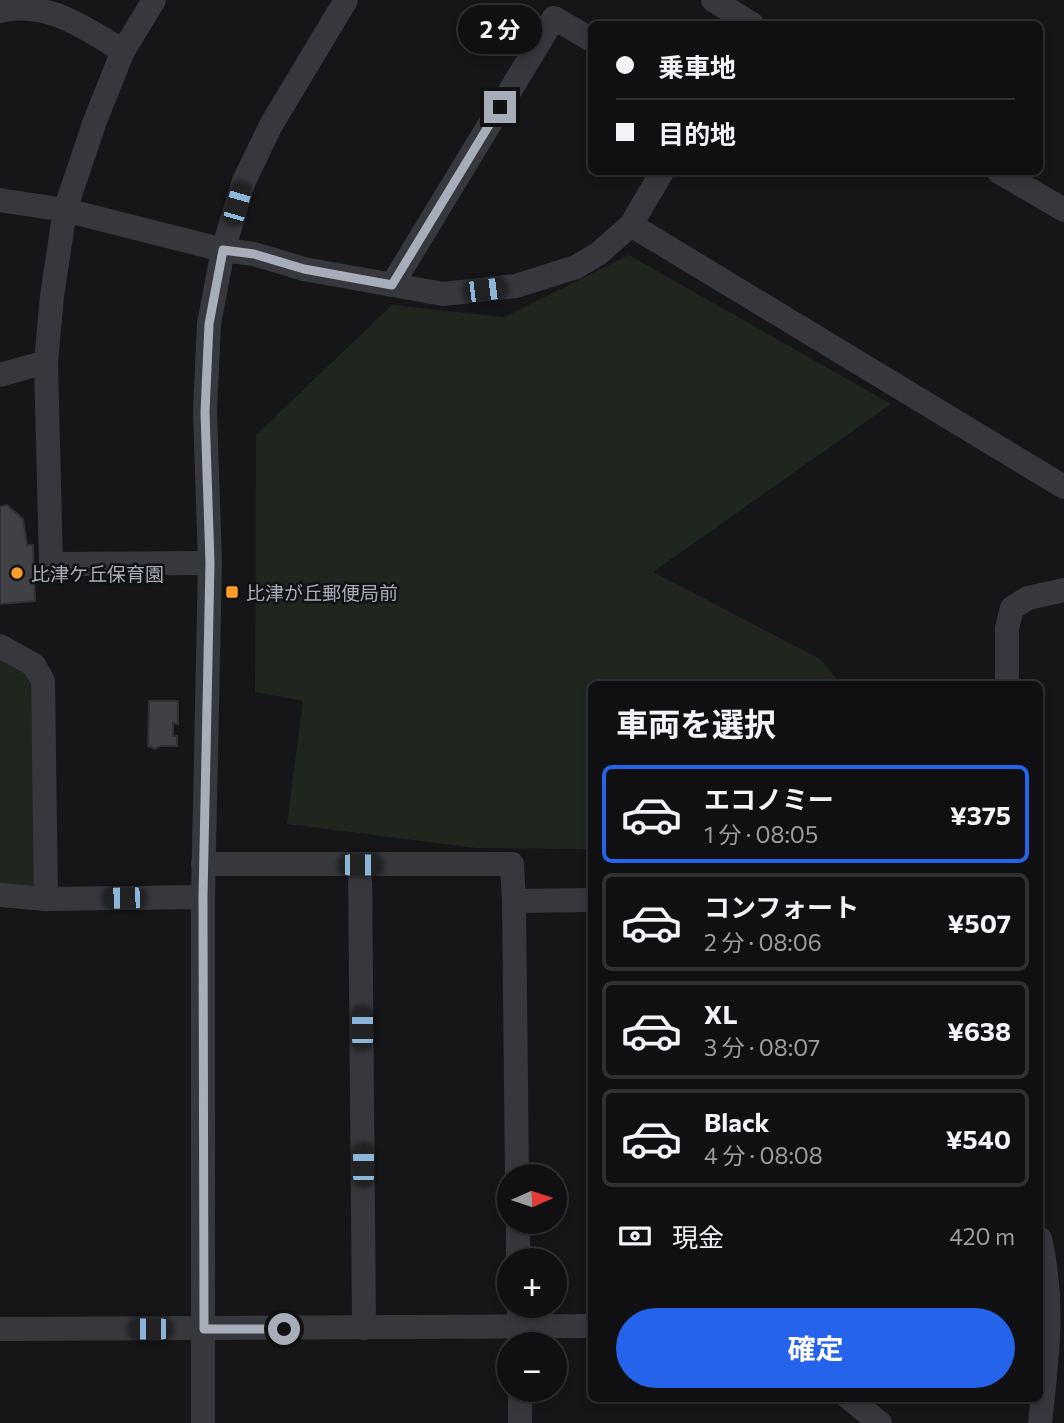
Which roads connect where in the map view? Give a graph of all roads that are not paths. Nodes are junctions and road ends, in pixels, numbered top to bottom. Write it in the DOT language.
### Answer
graph roads {
  1 [pos="154,0"];
  2 [pos="713,0"];
  3 [pos="339,2"];
  4 [pos="0,11"];
  5 [pos="747,21"];
  6 [pos="588,38"];
  7 [pos="123,51"];
  8 [pos="660,175"];
  9 [pos="1004,175"];
  10 [pos="0,200"];
  11 [pos="65,210"];
  12 [pos="1064,210"];
  13 [pos="631,225"];
  14 [pos="223,250"];
  15 [pos="392,285"];
  16 [pos="46,362"];
  17 [pos="0,375"];
  18 [pos="1064,487"];
  19 [pos="210,563"];
  20 [pos="1064,590"];
  21 [pos="0,646"];
  22 [pos="1007,681"];
  23 [pos="203,864"];
  24 [pos="360,865"];
  25 [pos="0,895"];
  26 [pos="203,897"];
  27 [pos="46,899"];
  28 [pos="588,900"];
  29 [pos="514,901"];
  30 [pos="517,1164"];
  31 [pos="1043,1252"];
  32 [pos="519,1325"];
  33 [pos="588,1326"];
  34 [pos="365,1328"];
  35 [pos="0,1329"];
  36 [pos="204,1329"];
  37 [pos="1043,1394"];
  38 [pos="520,1402"];
  39 [pos="854,1402"];
  40 [pos="1042,1402"];
  41 [pos="203,1423"];
  42 [pos="520,1423"];
  43 [pos="880,1423"];
  44 [pos="1040,1423"];
  1 -- 7 [label="street"];
  2 -- 5 [label="street"];
  3 -- 14 [label="street"];
  4 -- 7 [label="street"];
  6 -- 15 [label="street"];
  7 -- 11 [label="street"];
  8 -- 13 [label="street"];
  9 -- 12 [label="street"];
  10 -- 11 [label="street"];
  11 -- 14 [label="street"];
  11 -- 16 [label="street"];
  13 -- 15 [label="street"];
  13 -- 18 [label="street"];
  14 -- 15 [label="street"];
  14 -- 19 [label="street"];
  16 -- 17 [label="street"];
  16 -- 19 [label="street"];
  19 -- 23 [label="street"];
  20 -- 22 [label="street"];
  21 -- 27 [label="street"];
  23 -- 24 [label="street"];
  23 -- 26 [label="street"];
  24 -- 29 [label="street"];
  24 -- 34 [label="street"];
  25 -- 27 [label="street"];
  26 -- 27 [label="street"];
  26 -- 36 [label="street"];
  28 -- 29 [label="street"];
  29 -- 30 [label="street"];
  31 -- 37 [label="street"];
  32 -- 33 [label="street"];
  32 -- 34 [label="street"];
  34 -- 36 [label="street"];
  35 -- 36 [label="street"];
  36 -- 41 [label="street"];
  38 -- 42 [label="street"];
  39 -- 43 [label="street"];
  40 -- 44 [label="street"];
}
